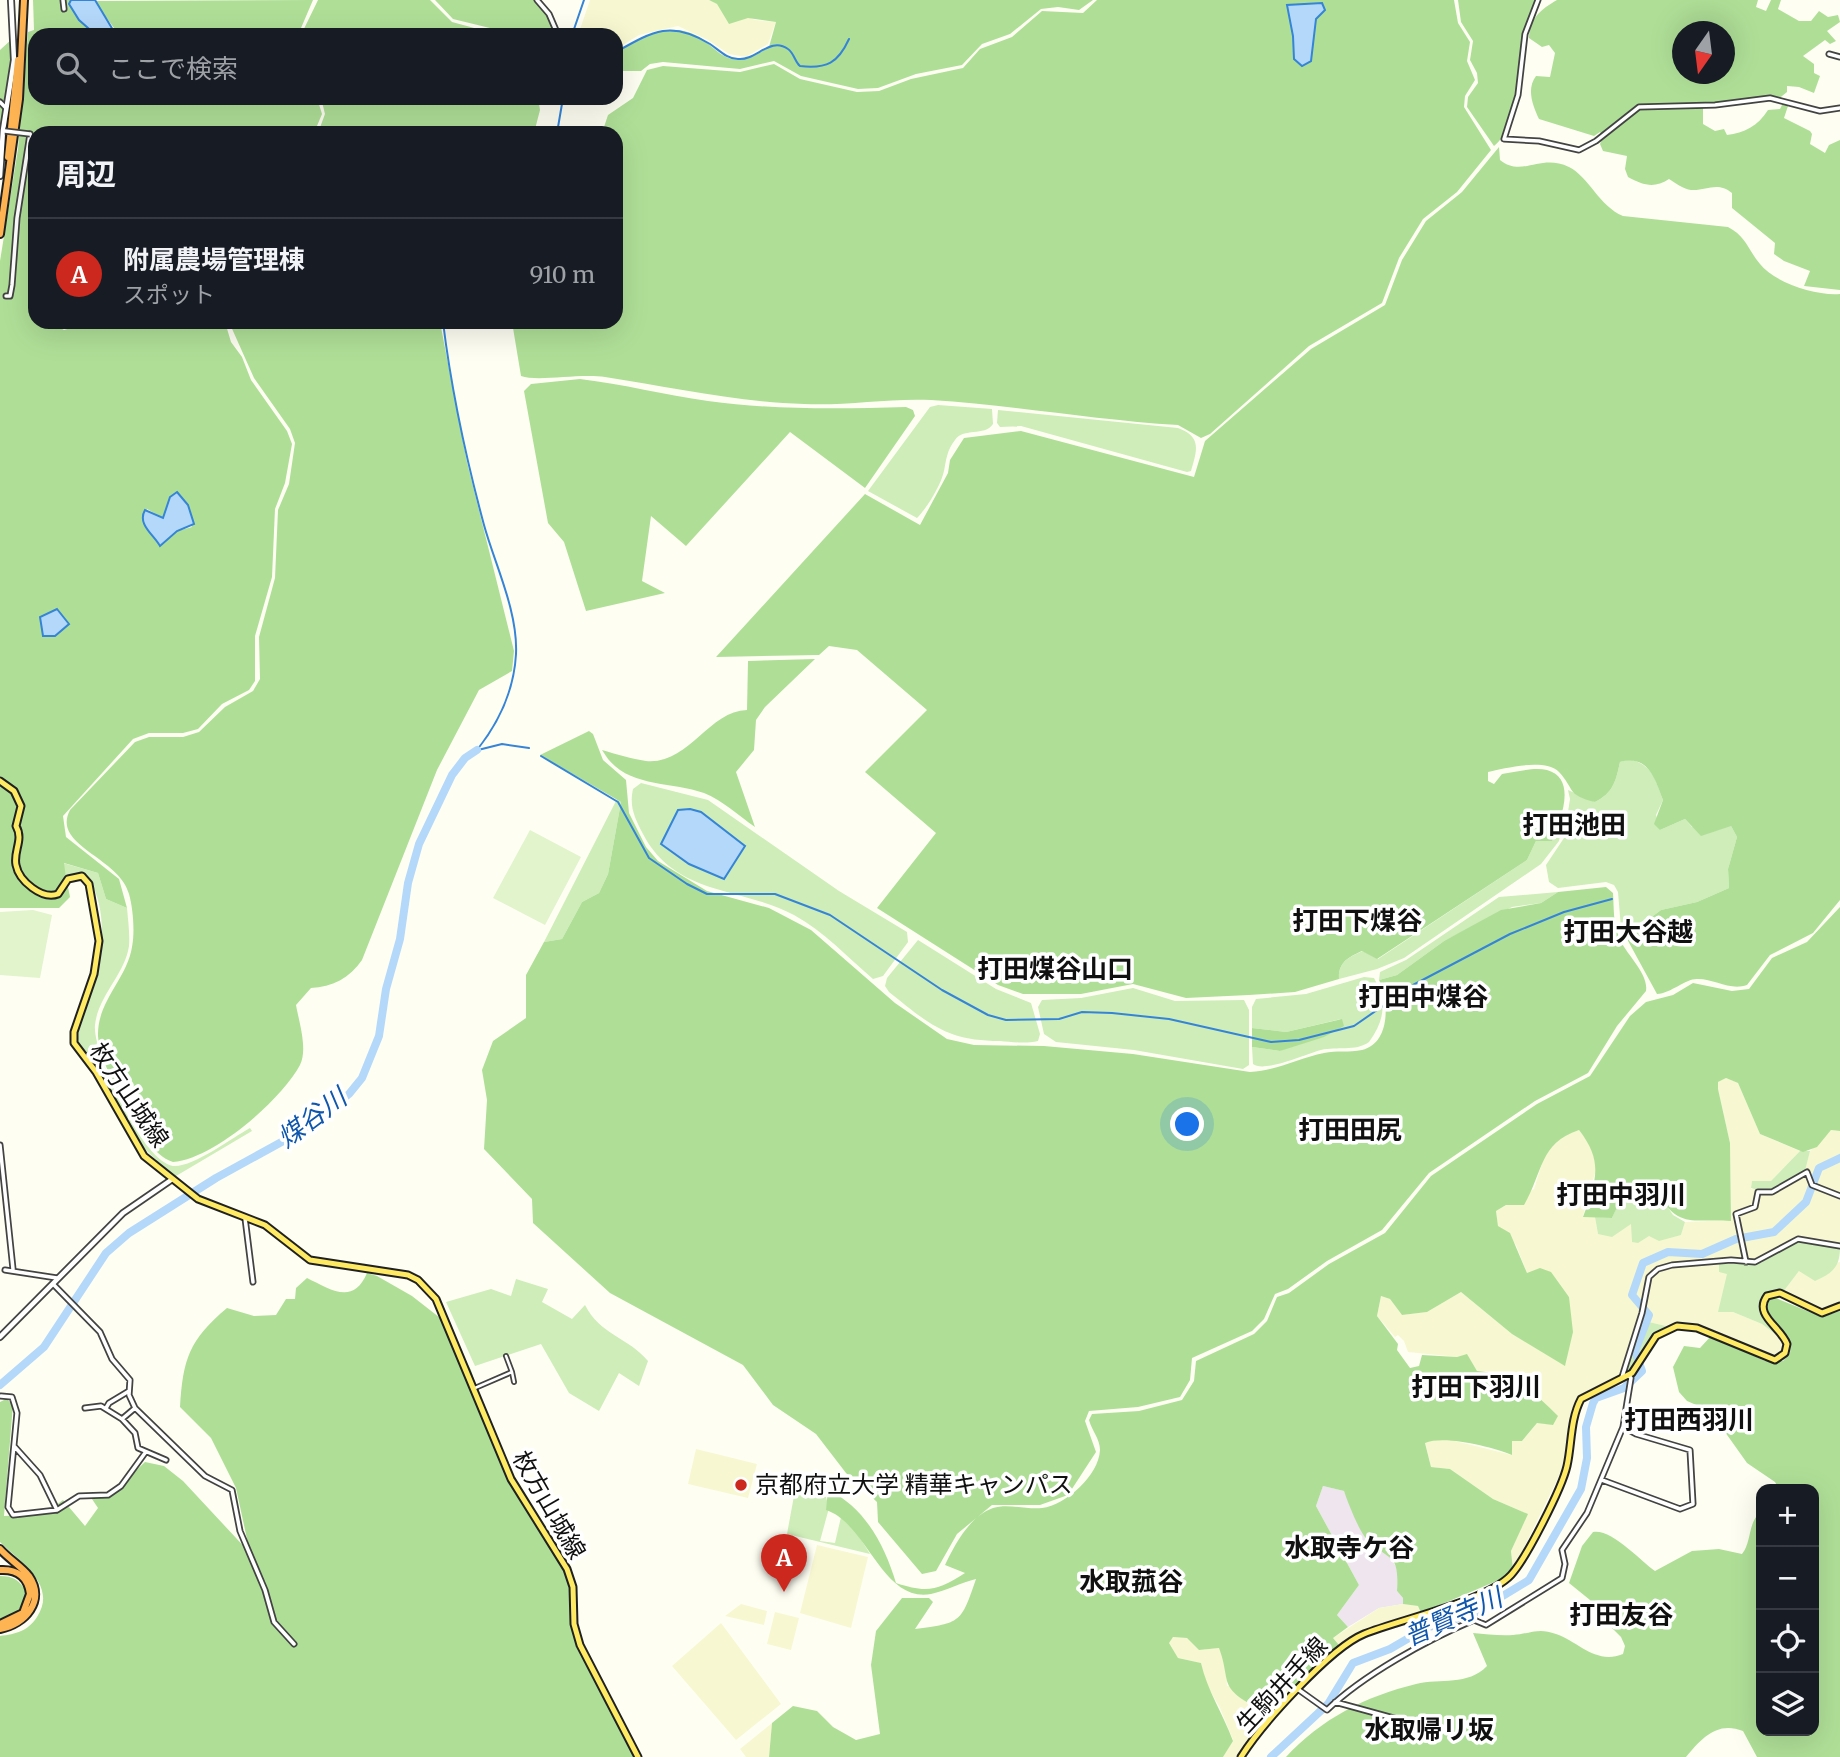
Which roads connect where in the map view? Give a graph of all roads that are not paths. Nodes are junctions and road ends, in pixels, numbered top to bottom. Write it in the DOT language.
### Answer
graph roads {
  1 [pos="10,0"];
  2 [pos="24,0"];
  3 [pos="63,0"];
  4 [pos="537,0"];
  5 [pos="1538,0"];
  6 [pos="64,9"];
  7 [pos="555,28"];
  8 [pos="23,32"];
  9 [pos="1829,54"];
  10 [pos="1840,57"];
  11 [pos="0,102"];
  12 [pos="6,108"];
  13 [pos="1840,108"];
  14 [pos="4,131"];
  15 [pos="28,134"];
  16 [pos="28,147"];
  17 [pos="0,176"];
  18 [pos="0,218"];
  19 [pos="0,234"];
  20 [pos="6,296"];
  21 [pos="0,780"];
  22 [pos="0,1145"];
  23 [pos="171,1180"];
  24 [pos="1840,1196"];
  25 [pos="245,1216"];
  26 [pos="1840,1246"];
  27 [pos="1746,1262"];
  28 [pos="13,1269"];
  29 [pos="5,1270"];
  30 [pos="59,1279"];
  31 [pos="253,1282"];
  32 [pos="54,1285"];
  33 [pos="1840,1307"];
  34 [pos="0,1337"];
  35 [pos="506,1356"];
  36 [pos="512,1371"];
  37 [pos="1629,1375"];
  38 [pos="1622,1380"];
  39 [pos="514,1382"];
  40 [pos="475,1388"];
  41 [pos="129,1391"];
  42 [pos="1,1396"];
  43 [pos="85,1408"];
  44 [pos="106,1408"];
  45 [pos="135,1408"];
  46 [pos="122,1419"];
  47 [pos="1623,1427"];
  48 [pos="14,1446"];
  49 [pos="145,1453"];
  50 [pos="166,1460"];
  51 [pos="1602,1480"];
  52 [pos="57,1510"];
  53 [pos="0,1549"];
  54 [pos="0,1570"];
  55 [pos="0,1626"];
  56 [pos="294,1644"];
  57 [pos="1299,1690"];
  58 [pos="1335,1702"];
  59 [pos="1436,1725"];
  60 [pos="638,1757"];
  61 [pos="1241,1757"];
  1 -- 12 [label="street"];
  2 -- 8 [label="highway"];
  3 -- 6 [label="street"];
  4 -- 7 [label="street"];
  5 -- 13 [label="street"];
  8 -- 18 [label="highway"];
  8 -- 19 [label="highway"];
  9 -- 10 [label="street"];
  11 -- 12 [label="street"];
  12 -- 14 [label="street"];
  14 -- 15 [label="street, bridge"];
  14 -- 17 [label="street"];
  16 -- 20 [label="street, bridge"];
  21 -- 23 [label="main road, 枚方山城線"];
  22 -- 28 [label="street"];
  23 -- 25 [label="main road, 枚方山城線"];
  23 -- 30 [label="street"];
  24 -- 27 [label="street"];
  25 -- 31 [label="street"];
  25 -- 40 [label="main road, 枚方山城線"];
  26 -- 27 [label="street"];
  27 -- 38 [label="street"];
  28 -- 29 [label="street"];
  28 -- 30 [label="street"];
  30 -- 32 [label="street"];
  32 -- 34 [label="street"];
  32 -- 41 [label="street"];
  33 -- 37 [label="main road, 生駒井手線"];
  35 -- 36 [label="street"];
  36 -- 39 [label="street"];
  36 -- 40 [label="street"];
  37 -- 38 [label="main road, 生駒井手線"];
  37 -- 47 [label="street"];
  38 -- 57 [label="main road, 生駒井手線"];
  40 -- 60 [label="main road, 枚方山城線"];
  41 -- 44 [label="street"];
  41 -- 45 [label="street"];
  42 -- 48 [label="street"];
  43 -- 44 [label="street"];
  44 -- 46 [label="street"];
  45 -- 46 [label="street"];
  45 -- 56 [label="street"];
  46 -- 49 [label="street"];
  47 -- 51 [label="street"];
  47 -- 51 [label="street"];
  48 -- 52 [label="street"];
  48 -- 52 [label="street"];
  49 -- 50 [label="street"];
  49 -- 52 [label="street"];
  51 -- 58 [label="street"];
  53 -- 55 [label="highway"];
  54 -- 55 [label="highway"];
  57 -- 58 [label="street"];
  57 -- 61 [label="main road, 生駒井手線"];
  58 -- 59 [label="street"];
}
